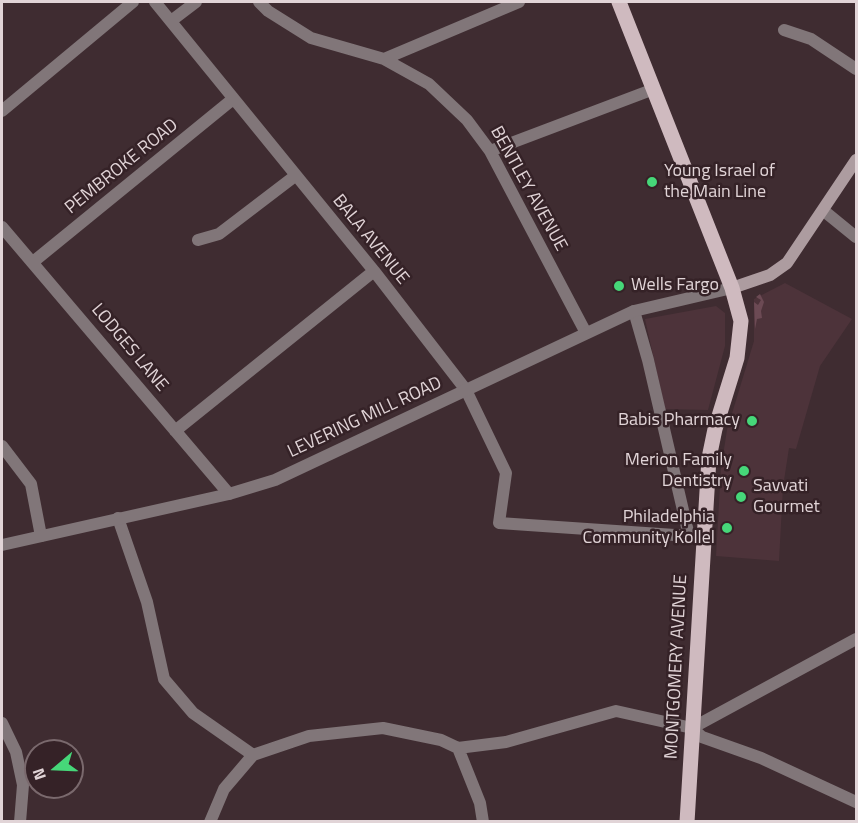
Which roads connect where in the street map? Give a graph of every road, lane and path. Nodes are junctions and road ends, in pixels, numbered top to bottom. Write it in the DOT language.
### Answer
graph roads {
  1 [pos="133,2"];
  2 [pos="155,2"];
  3 [pos="196,2"];
  4 [pos="259,2"];
  5 [pos="519,2"];
  6 [pos="619,2"];
  7 [pos="171,21"];
  8 [pos="784,30"];
  9 [pos="384,59"];
  10 [pos="856,69"];
  11 [pos="654,89"];
  12 [pos="233,99"];
  13 [pos="2,111"];
  14 [pos="490,151"];
  15 [pos="856,160"];
  16 [pos="295,176"];
  17 [pos="824,211"];
  18 [pos="2,227"];
  19 [pos="856,237"];
  20 [pos="198,240"];
  21 [pos="33,262"];
  22 [pos="374,271"];
  23 [pos="732,288"];
  24 [pos="634,311"];
  25 [pos="586,333"];
  26 [pos="466,390"];
  27 [pos="175,431"];
  28 [pos="2,446"];
  29 [pos="229,494"];
  30 [pos="118,518"];
  31 [pos="41,536"];
  32 [pos="697,536"];
  33 [pos="2,545"];
  34 [pos="856,639"];
  35 [pos="2,723"];
  36 [pos="692,728"];
  37 [pos="458,748"];
  38 [pos="253,755"];
  39 [pos="856,802"];
  40 [pos="20,822"];
  41 [pos="210,822"];
  42 [pos="483,822"];
  43 [pos="687,822"];
  1 -- 13 [label="street"];
  2 -- 7 [label="street, BALA AVENUE"];
  3 -- 7 [label="street"];
  4 -- 9 [label="street, BENTLEY AVENUE"];
  5 -- 9 [label="street"];
  6 -- 11 [label="main road, MONTGOMERY AVENUE"];
  7 -- 12 [label="street, BALA AVENUE"];
  8 -- 10 [label="street"];
  9 -- 14 [label="street, BENTLEY AVENUE"];
  11 -- 14 [label="street"];
  11 -- 23 [label="main road, MONTGOMERY AVENUE"];
  12 -- 16 [label="street, BALA AVENUE"];
  12 -- 21 [label="street, PEMBROKE ROAD"];
  14 -- 25 [label="street, BENTLEY AVENUE"];
  15 -- 17 [label="main road"];
  16 -- 20 [label="street"];
  16 -- 22 [label="street, BALA AVENUE"];
  17 -- 19 [label="street"];
  17 -- 23 [label="main road"];
  18 -- 21 [label="street, LODGES LANE"];
  21 -- 27 [label="street, LODGES LANE"];
  22 -- 26 [label="street, BALA AVENUE"];
  22 -- 27 [label="street"];
  23 -- 24 [label="street, LEVERING MILL ROAD"];
  23 -- 32 [label="main road, MONTGOMERY AVENUE"];
  24 -- 25 [label="street, LEVERING MILL ROAD"];
  24 -- 32 [label="street"];
  25 -- 26 [label="street, LEVERING MILL ROAD"];
  26 -- 29 [label="street, LEVERING MILL ROAD"];
  26 -- 32 [label="street, BALA AVENUE"];
  27 -- 29 [label="street, LODGES LANE"];
  28 -- 31 [label="street"];
  29 -- 30 [label="street, LEVERING MILL ROAD"];
  30 -- 31 [label="street, LEVERING MILL ROAD"];
  30 -- 38 [label="street"];
  31 -- 33 [label="street, LEVERING MILL ROAD"];
  32 -- 36 [label="main road, MONTGOMERY AVENUE"];
  34 -- 36 [label="street"];
  35 -- 40 [label="street"];
  36 -- 37 [label="street"];
  36 -- 39 [label="street"];
  36 -- 43 [label="main road, MONTGOMERY AVENUE"];
  37 -- 38 [label="street"];
  37 -- 42 [label="street"];
  38 -- 41 [label="street"];
}
